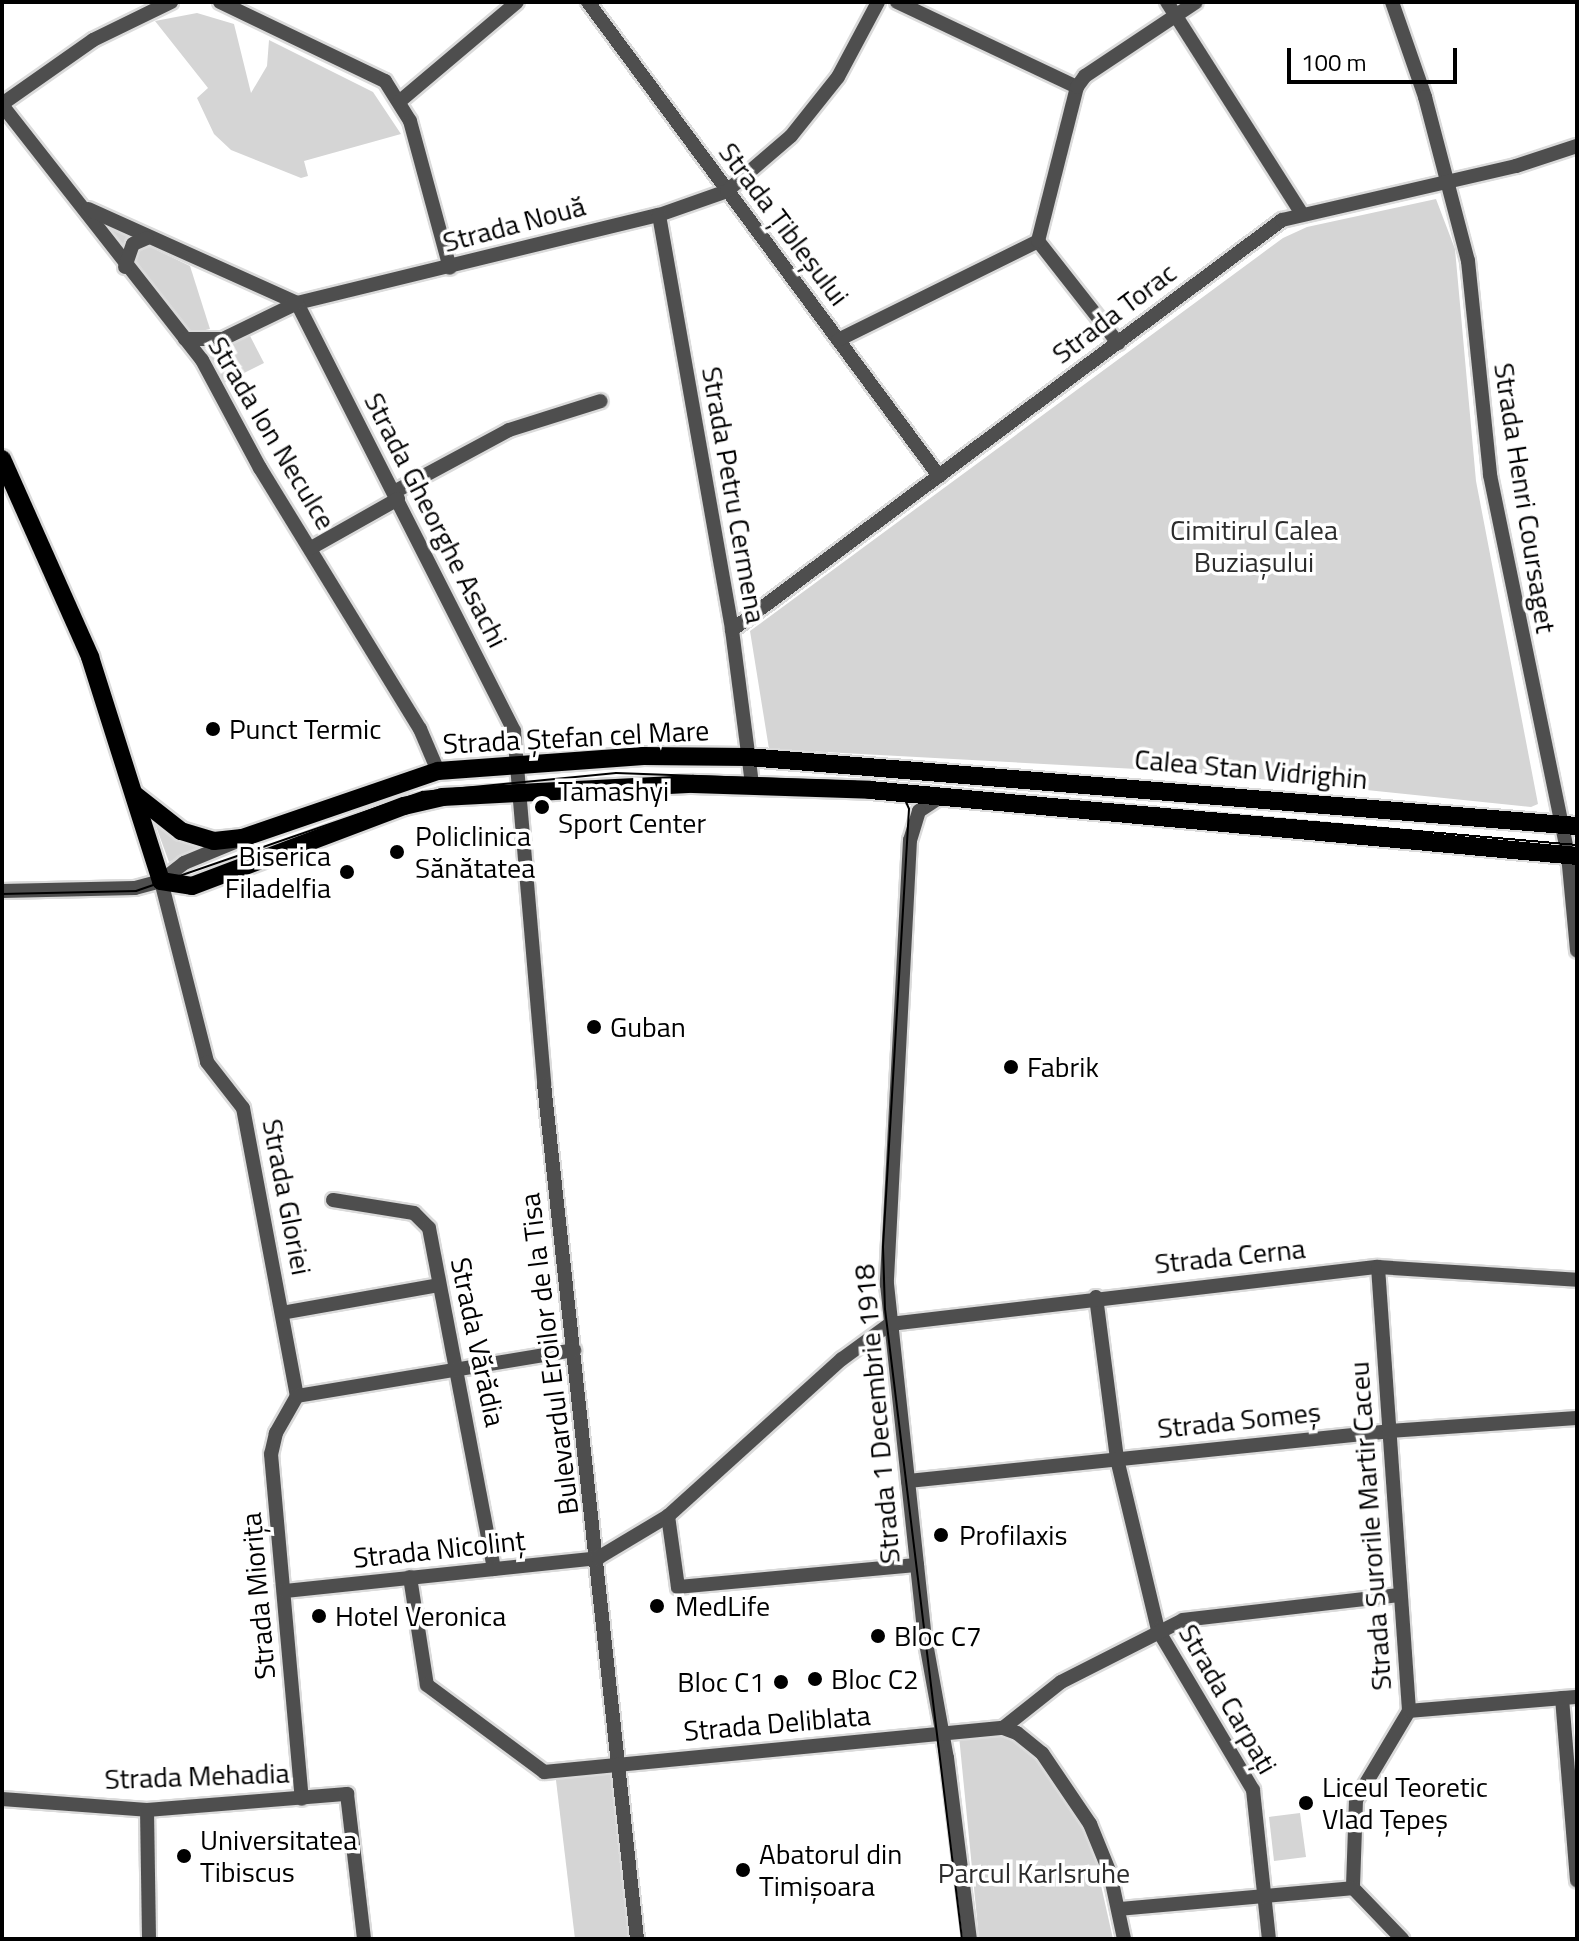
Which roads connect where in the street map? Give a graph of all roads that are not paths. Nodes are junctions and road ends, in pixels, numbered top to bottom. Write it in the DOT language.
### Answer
graph roads {
  1 [pos="171,2"];
  2 [pos="220,2"];
  3 [pos="517,2"];
  4 [pos="588,2"];
  5 [pos="878,2"];
  6 [pos="897,2"];
  7 [pos="1167,2"];
  8 [pos="1196,2"];
  9 [pos="1392,2"];
  10 [pos="1175,16"];
  11 [pos="1077,87"];
  12 [pos="400,101"];
  13 [pos="2,105"];
  14 [pos="1577,146"];
  15 [pos="1447,181"];
  16 [pos="727,191"];
  17 [pos="88,209"];
  18 [pos="1301,212"];
  19 [pos="659,215"];
  20 [pos="147,238"];
  21 [pos="1038,241"];
  22 [pos="125,267"];
  23 [pos="450,268"];
  24 [pos="297,303"];
  25 [pos="185,339"];
  26 [pos="838,340"];
  27 [pos="214,341"];
  28 [pos="1118,343"];
  29 [pos="202,360"];
  30 [pos="601,401"];
  31 [pos="4,470"];
  32 [pos="939,476"];
  33 [pos="396,495"];
  34 [pos="311,548"];
  35 [pos="732,630"];
  36 [pos="748,757"];
  37 [pos="518,763"];
  38 [pos="438,771"];
  39 [pos="920,771"];
  40 [pos="752,785"];
  41 [pos="518,792"];
  42 [pos="134,794"];
  43 [pos="939,798"];
  44 [pos="1568,825"];
  45 [pos="242,838"];
  46 [pos="1572,855"];
  47 [pos="161,881"];
  48 [pos="2,891"];
  49 [pos="1577,951"];
  50 [pos="333,1200"];
  51 [pos="1378,1267"];
  52 [pos="1577,1280"];
  53 [pos="439,1285"];
  54 [pos="1096,1297"];
  55 [pos="282,1313"];
  56 [pos="890,1324"];
  57 [pos="574,1350"];
  58 [pos="460,1371"];
  59 [pos="297,1396"];
  60 [pos="1577,1418"];
  61 [pos="1389,1431"];
  62 [pos="1117,1459"];
  63 [pos="908,1481"];
  64 [pos="668,1516"];
  65 [pos="598,1558"];
  66 [pos="917,1565"];
  67 [pos="494,1569"];
  68 [pos="410,1577"];
  69 [pos="285,1591"];
  70 [pos="1399,1595"];
  71 [pos="1158,1630"];
  72 [pos="1569,1697"];
  73 [pos="1409,1711"];
  74 [pos="1003,1728"];
  75 [pos="941,1735"];
  76 [pos="618,1762"];
  77 [pos="2,1799"];
  78 [pos="302,1799"];
  79 [pos="147,1810"];
  80 [pos="1577,1880"];
  81 [pos="1353,1888"];
  82 [pos="1265,1896"];
  83 [pos="1119,1909"];
  84 [pos="149,1939"];
  85 [pos="364,1939"];
  86 [pos="637,1939"];
  87 [pos="970,1939"];
  88 [pos="1124,1939"];
  89 [pos="1269,1939"];
  90 [pos="1402,1939"];
  1 -- 13 [label="street"];
  2 -- 12 [label="street"];
  3 -- 12 [label="street"];
  4 -- 16 [label="street, Strada Țibleșului"];
  5 -- 16 [label="street, Strada Nouă"];
  6 -- 11 [label="street"];
  7 -- 10 [label="street"];
  8 -- 10 [label="street"];
  9 -- 15 [label="street, Strada Henri Coursaget"];
  10 -- 11 [label="street"];
  10 -- 18 [label="street"];
  11 -- 21 [label="street"];
  12 -- 23 [label="street"];
  13 -- 17 [label="street, Strada Ion Neculce"];
  14 -- 15 [label="street, Strada Torac"];
  15 -- 18 [label="street, Strada Torac"];
  15 -- 44 [label="street, Strada Henri Coursaget"];
  16 -- 19 [label="street, Strada Nouă"];
  16 -- 26 [label="street, Strada Țibleșului"];
  17 -- 20 [label="street"];
  17 -- 22 [label="street, Strada Ion Neculce"];
  18 -- 28 [label="street, Strada Torac"];
  19 -- 23 [label="street, Strada Nouă"];
  19 -- 35 [label="street, Strada Petru Cermena"];
  20 -- 22 [label="street"];
  20 -- 24 [label="street"];
  21 -- 26 [label="street"];
  21 -- 28 [label="street"];
  22 -- 25 [label="street, Strada Ion Neculce"];
  23 -- 24 [label="street, Strada Nouă"];
  24 -- 27 [label="street, Strada Nouă"];
  24 -- 33 [label="street, Strada Gheorghe Asachi"];
  25 -- 27 [label="street"];
  25 -- 29 [label="street, Strada Ion Neculce"];
  26 -- 32 [label="street, Strada Țibleșului"];
  27 -- 29 [label="street"];
  28 -- 32 [label="street, Strada Torac"];
  29 -- 34 [label="street, Strada Ion Neculce"];
  30 -- 33 [label="street"];
  31 -- 42 [label="main road"];
  32 -- 35 [label="street, Strada Torac"];
  33 -- 34 [label="street"];
  33 -- 37 [label="street, Strada Gheorghe Asachi"];
  34 -- 38 [label="street, Strada Ion Neculce"];
  35 -- 36 [label="street, Strada Petru Cermena"];
  36 -- 37 [label="main road, Strada Ștefan cel Mare"];
  36 -- 39 [label="main road, Strada Ștefan cel Mare"];
  36 -- 40 [label="street, Strada Petru Cermena"];
  37 -- 38 [label="main road, Strada Ștefan cel Mare"];
  37 -- 41 [label="street, Bulevardul Eroilor de la Tisa"];
  38 -- 45 [label="main road, Strada Ștefan cel Mare"];
  39 -- 44 [label="main road, Calea Stan Vidrighin"];
  40 -- 41 [label="main road, Strada Ștefan cel Mare"];
  40 -- 43 [label="main road, Strada Ștefan cel Mare"];
  41 -- 47 [label="main road, Strada Ștefan cel Mare"];
  41 -- 57 [label="street, Bulevardul Eroilor de la Tisa"];
  42 -- 45 [label="main road"];
  42 -- 47 [label="main road"];
  43 -- 46 [label="main road, Calea Stan Vidrighin"];
  43 -- 56 [label="street, Strada 1 Decembrie 1918"];
  44 -- 46 [label="street, Strada Henri Coursaget"];
  45 -- 47 [label="street, Strada Ștefan cel Mare"];
  46 -- 49 [label="street, Strada Henri Coursaget"];
  47 -- 48 [label="street, Strada Ștefan cel Mare"];
  47 -- 55 [label="street, Strada Gloriei"];
  50 -- 53 [label="street, Strada Vărădia"];
  51 -- 52 [label="street, Strada Cerna"];
  51 -- 54 [label="street, Strada Cerna"];
  51 -- 61 [label="street, Strada Surorile Martir Caceu"];
  53 -- 55 [label="street"];
  53 -- 58 [label="street, Strada Vărădia"];
  54 -- 56 [label="street, Strada Cerna"];
  54 -- 62 [label="street, Strada Carpați"];
  55 -- 59 [label="street, Strada Gloriei"];
  56 -- 63 [label="street, Strada 1 Decembrie 1918"];
  56 -- 64 [label="street"];
  57 -- 58 [label="street"];
  57 -- 65 [label="street, Bulevardul Eroilor de la Tisa"];
  58 -- 59 [label="street"];
  58 -- 67 [label="street, Strada Vărădia"];
  59 -- 69 [label="street, Strada Miorița"];
  60 -- 61 [label="street, Strada Someș"];
  61 -- 62 [label="street, Strada Someș"];
  61 -- 70 [label="street, Strada Surorile Martir Caceu"];
  62 -- 63 [label="street, Strada Someș"];
  62 -- 71 [label="street, Strada Carpați"];
  63 -- 66 [label="street, Strada 1 Decembrie 1918"];
  64 -- 65 [label="street"];
  64 -- 66 [label="street"];
  65 -- 67 [label="street, Strada Nicolinț"];
  65 -- 76 [label="street, Bulevardul Eroilor de la Tisa"];
  66 -- 75 [label="street, Strada 1 Decembrie 1918"];
  67 -- 68 [label="street, Strada Nicolinț"];
  68 -- 69 [label="street, Strada Nicolinț"];
  68 -- 76 [label="street, Strada Deliblata"];
  69 -- 78 [label="street, Strada Miorița"];
  70 -- 71 [label="street"];
  70 -- 73 [label="street, Strada Surorile Martir Caceu"];
  71 -- 74 [label="street"];
  71 -- 82 [label="street, Strada Carpați"];
  72 -- 73 [label="street"];
  72 -- 80 [label="street"];
  73 -- 81 [label="street, Strada Surorile Martir Caceu"];
  74 -- 75 [label="street, Strada Deliblata"];
  74 -- 83 [label="street"];
  75 -- 76 [label="street, Strada Deliblata"];
  75 -- 87 [label="street, Strada 1 Decembrie 1918"];
  76 -- 86 [label="street, Bulevardul Eroilor de la Tisa"];
  77 -- 79 [label="street, Strada Mehadia"];
  78 -- 79 [label="street, Strada Mehadia"];
  78 -- 85 [label="street, Strada Mehadia"];
  79 -- 84 [label="street"];
  81 -- 82 [label="street"];
  81 -- 90 [label="street"];
  82 -- 83 [label="street"];
  82 -- 89 [label="street, Strada Carpați"];
  83 -- 88 [label="street"];
}
